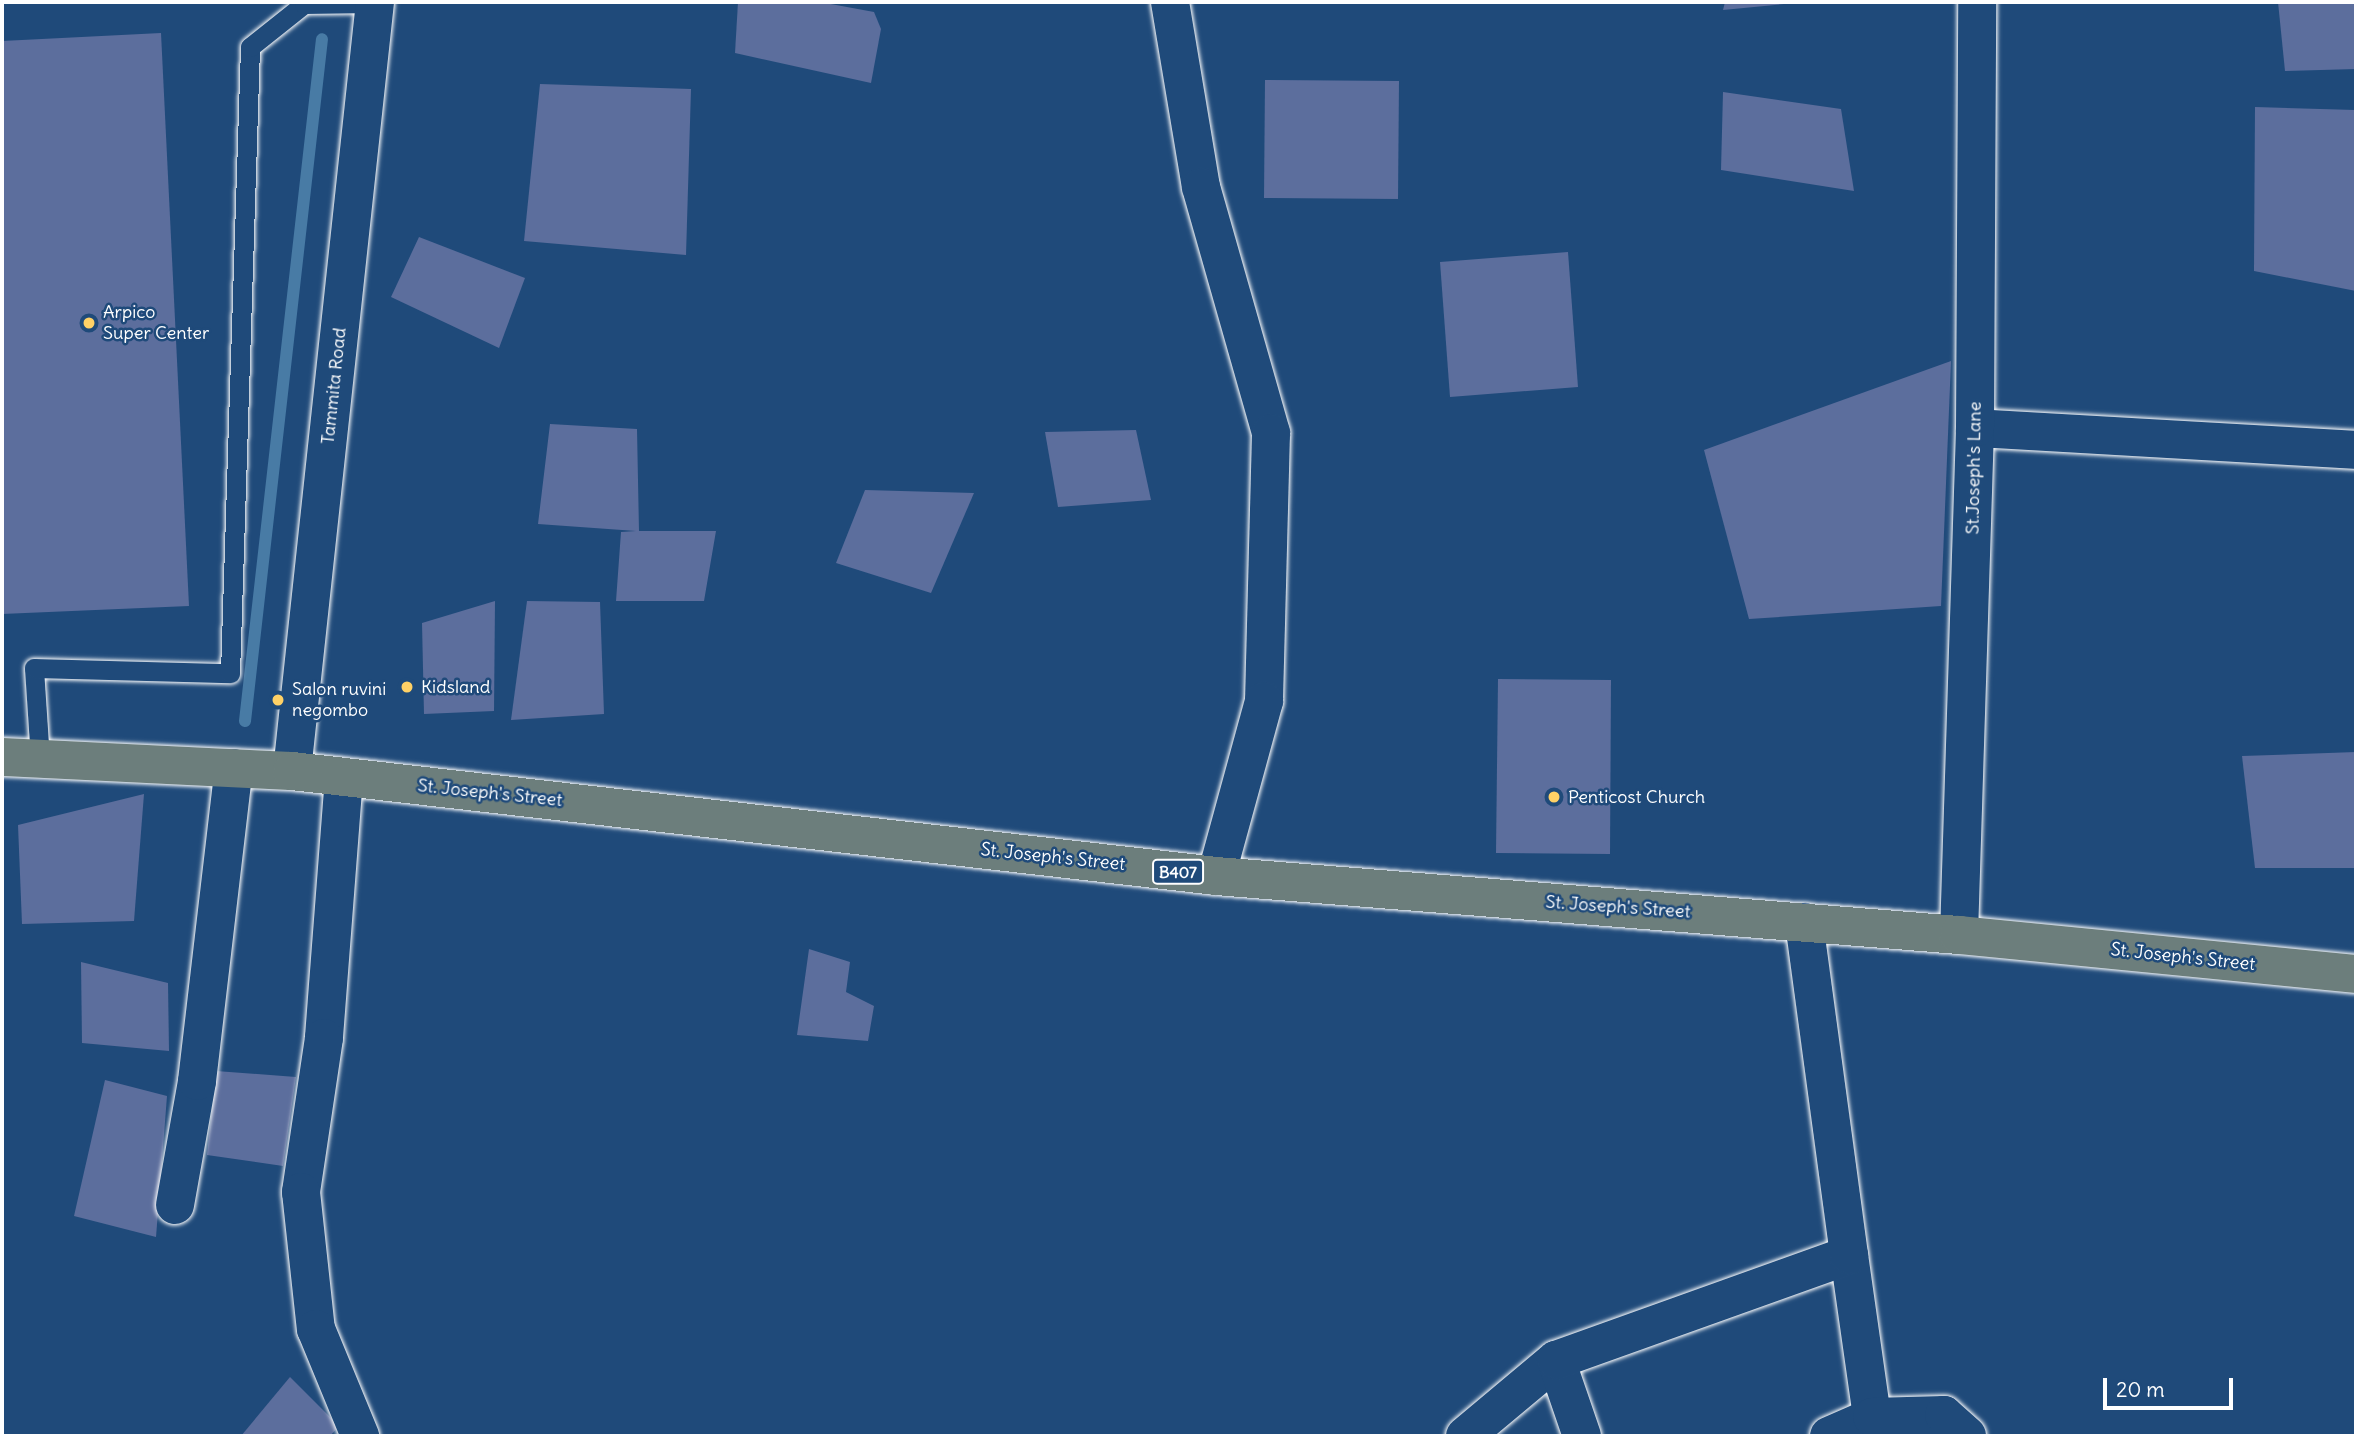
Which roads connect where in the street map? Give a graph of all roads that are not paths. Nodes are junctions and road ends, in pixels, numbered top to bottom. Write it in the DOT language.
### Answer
graph roads {
  1 [pos="375,2"];
  2 [pos="1170,2"];
  3 [pos="1977,2"];
  4 [pos="1975,428"];
  5 [pos="2356,450"];
  6 [pos="2,757"];
  7 [pos="40,759"];
  8 [pos="234,768"];
  9 [pos="292,771"];
  10 [pos="344,777"];
  11 [pos="1216,876"];
  12 [pos="1804,922"];
  13 [pos="1959,935"];
  14 [pos="2356,974"];
  15 [pos="175,1205"];
  16 [pos="1849,1255"];
  17 [pos="1556,1360"];
  18 [pos="1872,1417"];
  19 [pos="360,1436"];
  20 [pos="1465,1436"];
  21 [pos="1582,1436"];
  22 [pos="1829,1436"];
  23 [pos="1967,1436"];
  1 -- 7 [label="lane"];
  1 -- 9 [label="street, Tammita Road"];
  2 -- 11 [label="street"];
  3 -- 4 [label="street, St.Joseph's Lane"];
  4 -- 5 [label="street"];
  4 -- 13 [label="street, St.Joseph's Lane"];
  6 -- 7 [label="main road, St. Joseph's Street / B407"];
  7 -- 8 [label="main road, St. Joseph's Street / B407"];
  8 -- 9 [label="main road, St. Joseph's Street / B407"];
  8 -- 15 [label="street"];
  9 -- 10 [label="main road, St. Joseph's Street / B407"];
  10 -- 11 [label="main road, St. Joseph's Street / B407"];
  10 -- 19 [label="street"];
  11 -- 12 [label="main road, St. Joseph's Street / B407"];
  12 -- 13 [label="main road, St. Joseph's Street / B407"];
  12 -- 16 [label="street"];
  13 -- 14 [label="main road, St. Joseph's Street / B407"];
  16 -- 17 [label="street"];
  16 -- 18 [label="street"];
  17 -- 20 [label="street"];
  17 -- 21 [label="street"];
  18 -- 22 [label="street"];
  18 -- 23 [label="street"];
}
